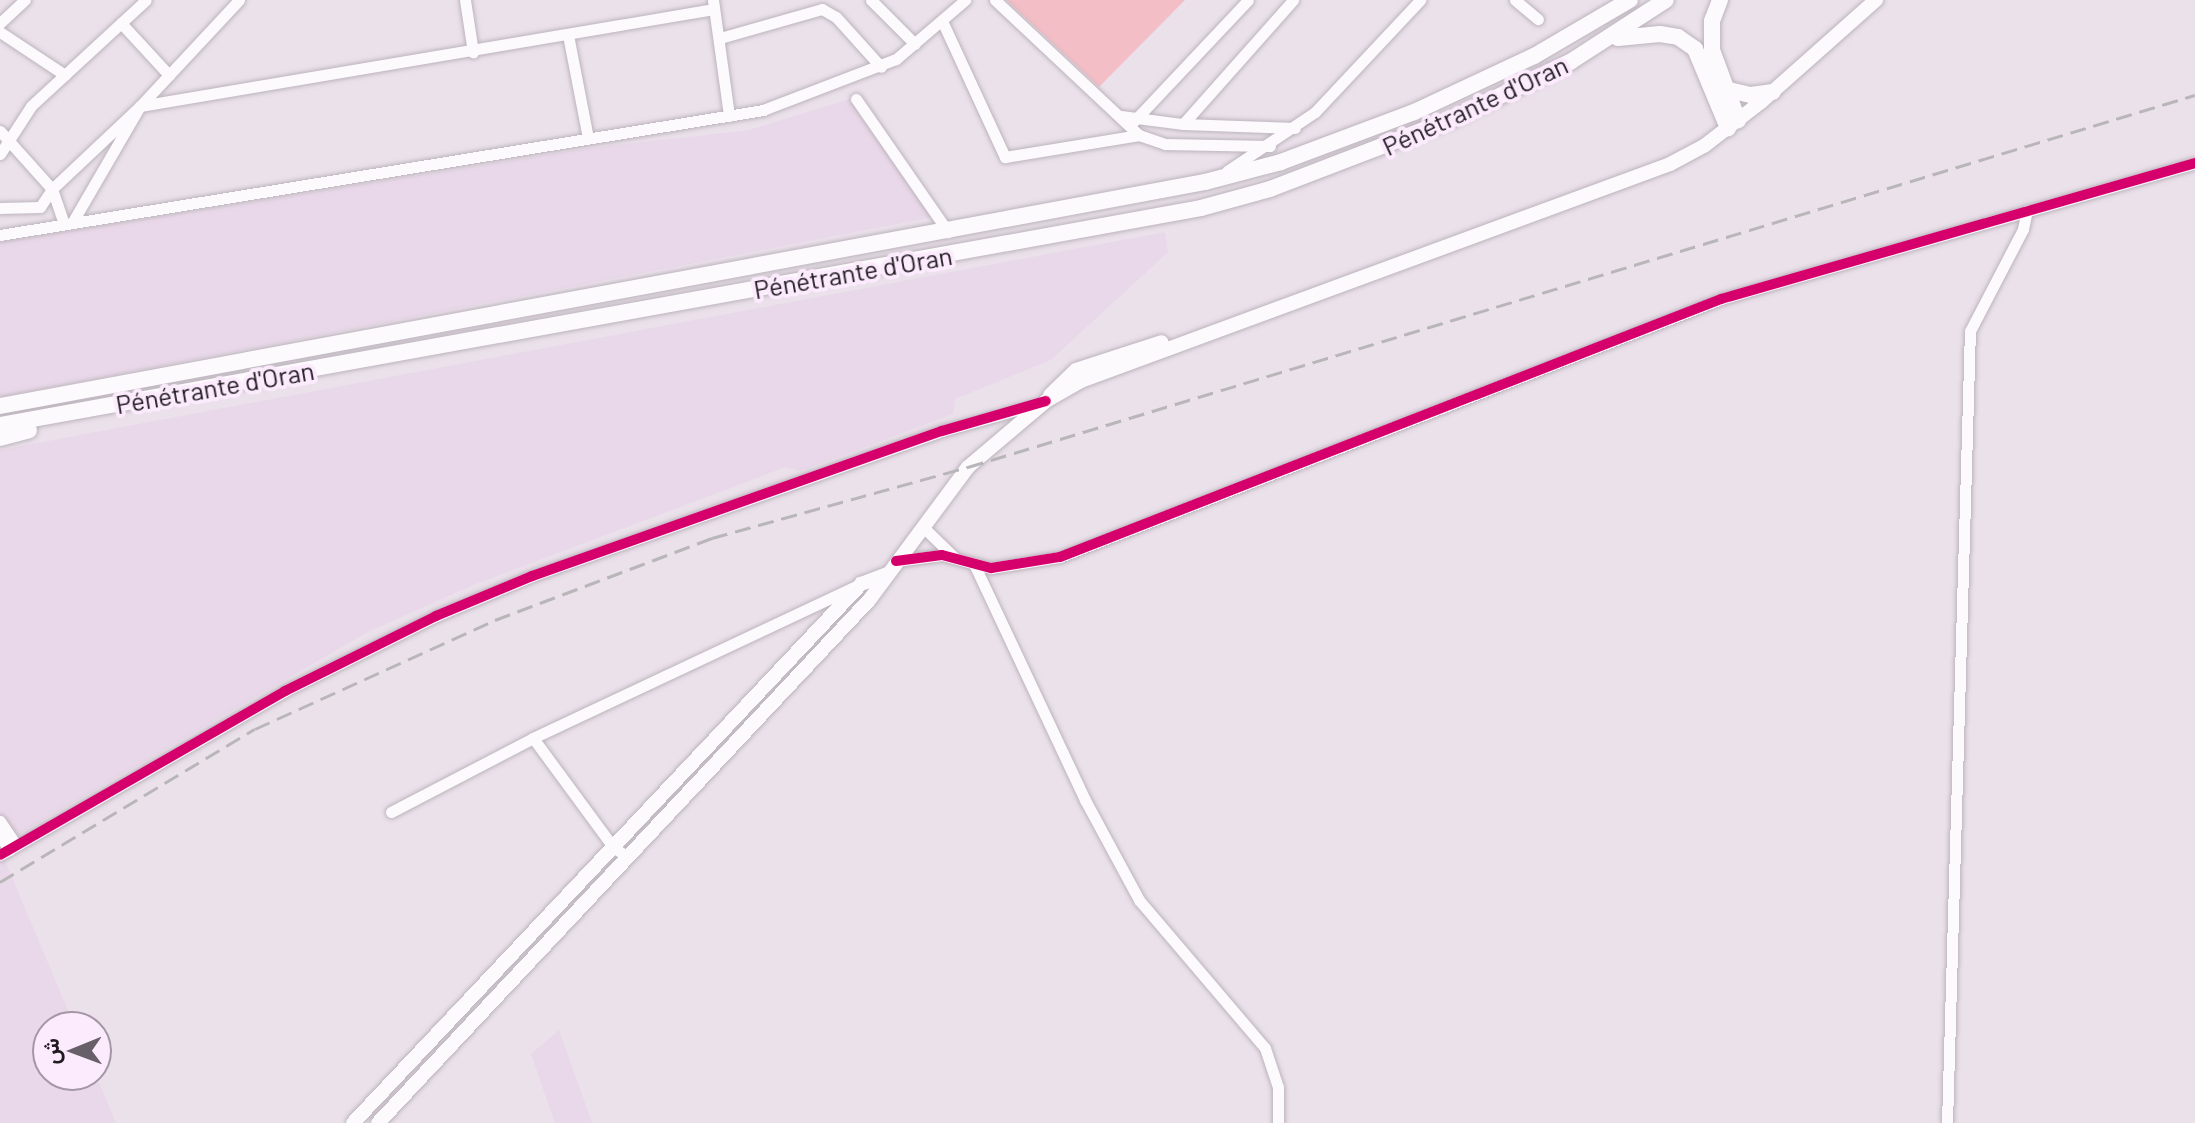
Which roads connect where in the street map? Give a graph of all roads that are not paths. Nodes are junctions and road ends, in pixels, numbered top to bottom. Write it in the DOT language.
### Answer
graph roads {
  1 [pos="25,0"];
  2 [pos="146,0"];
  3 [pos="239,0"];
  4 [pos="465,0"];
  5 [pos="871,0"];
  6 [pos="995,0"];
  7 [pos="1248,0"];
  8 [pos="1293,0"];
  9 [pos="1420,0"];
  10 [pos="1515,0"];
  11 [pos="1630,0"];
  12 [pos="1666,0"];
  13 [pos="1720,0"];
  14 [pos="1876,0"];
  15 [pos="957,3"];
  16 [pos="713,4"];
  17 [pos="1538,19"];
  18 [pos="0,23"];
  19 [pos="121,23"];
  20 [pos="943,23"];
  21 [pos="0,32"];
  22 [pos="568,35"];
  23 [pos="720,38"];
  24 [pos="915,44"];
  25 [pos="473,52"];
  26 [pos="1570,62"];
  27 [pos="881,67"];
  28 [pos="65,75"];
  29 [pos="169,75"];
  30 [pos="1729,90"];
  31 [pos="1773,92"];
  32 [pos="856,99"];
  33 [pos="140,106"];
  34 [pos="1117,114"];
  35 [pos="729,116"];
  36 [pos="1134,121"];
  37 [pos="1183,124"];
  38 [pos="1733,124"];
  39 [pos="1295,128"];
  40 [pos="5,135"];
  41 [pos="1139,135"];
  42 [pos="588,138"];
  43 [pos="1230,145"];
  44 [pos="1270,146"];
  45 [pos="0,154"];
  46 [pos="2195,163"];
  47 [pos="1232,169"];
  48 [pos="1205,182"];
  49 [pos="52,189"];
  50 [pos="0,208"];
  51 [pos="2027,210"];
  52 [pos="68,222"];
  53 [pos="948,232"];
  54 [pos="0,235"];
  55 [pos="161,397"];
  56 [pos="1046,401"];
  57 [pos="0,406"];
  58 [pos="0,425"];
  59 [pos="0,438"];
  60 [pos="923,527"];
  61 [pos="954,557"];
  62 [pos="974,564"];
  63 [pos="892,568"];
  64 [pos="861,584"];
  65 [pos="533,738"];
  66 [pos="391,812"];
  67 [pos="0,821"];
  68 [pos="0,836"];
  69 [pos="613,847"];
  70 [pos="8,850"];
  71 [pos="628,857"];
  72 [pos="353,1123"];
  73 [pos="378,1123"];
  74 [pos="1278,1123"];
  75 [pos="1947,1123"];
  1 -- 18 [label="street"];
  2 -- 19 [label="street"];
  3 -- 29 [label="street"];
  4 -- 25 [label="street"];
  5 -- 24 [label="street"];
  6 -- 34 [label="street"];
  7 -- 36 [label="street"];
  8 -- 37 [label="street"];
  9 -- 39 [label="street"];
  10 -- 17 [label="street"];
  11 -- 48 [label="highway, Pénétrante d'Oran"];
  12 -- 26 [label="highway, Pénétrante d'Oran"];
  13 -- 30 [label="highway"];
  14 -- 31 [label="main road"];
  15 -- 20 [label="street"];
  16 -- 22 [label="street"];
  16 -- 23 [label="street"];
  19 -- 28 [label="street"];
  19 -- 29 [label="street"];
  20 -- 24 [label="street"];
  20 -- 41 [label="street"];
  21 -- 28 [label="street"];
  22 -- 25 [label="street"];
  22 -- 42 [label="street"];
  23 -- 27 [label="street"];
  23 -- 35 [label="street"];
  24 -- 27 [label="street"];
  25 -- 33 [label="street"];
  26 -- 38 [label="highway"];
  26 -- 55 [label="highway, Pénétrante d'Oran"];
  27 -- 35 [label="street"];
  28 -- 40 [label="street"];
  29 -- 33 [label="street"];
  30 -- 31 [label="highway"];
  30 -- 38 [label="highway"];
  31 -- 38 [label="main road"];
  32 -- 53 [label="street"];
  33 -- 49 [label="street"];
  33 -- 52 [label="street"];
  34 -- 36 [label="street"];
  34 -- 41 [label="street"];
  35 -- 42 [label="street"];
  36 -- 37 [label="street"];
  37 -- 39 [label="street"];
  38 -- 56 [label="main road"];
  39 -- 44 [label="street"];
  40 -- 45 [label="street"];
  40 -- 49 [label="street"];
  41 -- 43 [label="street"];
  42 -- 52 [label="street"];
  43 -- 44 [label="street"];
  43 -- 47 [label="street"];
  44 -- 47 [label="street"];
  46 -- 51 [label="street"];
  47 -- 48 [label="street"];
  48 -- 53 [label="highway, Pénétrante d'Oran"];
  49 -- 50 [label="street"];
  49 -- 52 [label="street"];
  51 -- 62 [label="street"];
  51 -- 75 [label="street"];
  52 -- 54 [label="street"];
  53 -- 57 [label="highway, Pénétrante d'Oran"];
  55 -- 58 [label="highway, Pénétrante d'Oran"];
  55 -- 59 [label="highway"];
  56 -- 60 [label="main road"];
  56 -- 70 [label="street"];
  60 -- 61 [label="street"];
  60 -- 63 [label="main road"];
  61 -- 62 [label="street"];
  61 -- 63 [label="street"];
  62 -- 74 [label="street"];
  63 -- 64 [label="main road"];
  63 -- 71 [label="main road"];
  64 -- 65 [label="street"];
  64 -- 69 [label="main road"];
  65 -- 66 [label="street"];
  65 -- 69 [label="street"];
  67 -- 70 [label="street"];
  68 -- 70 [label="street"];
  69 -- 71 [label="street"];
  69 -- 72 [label="main road"];
  71 -- 73 [label="main road"];
}
